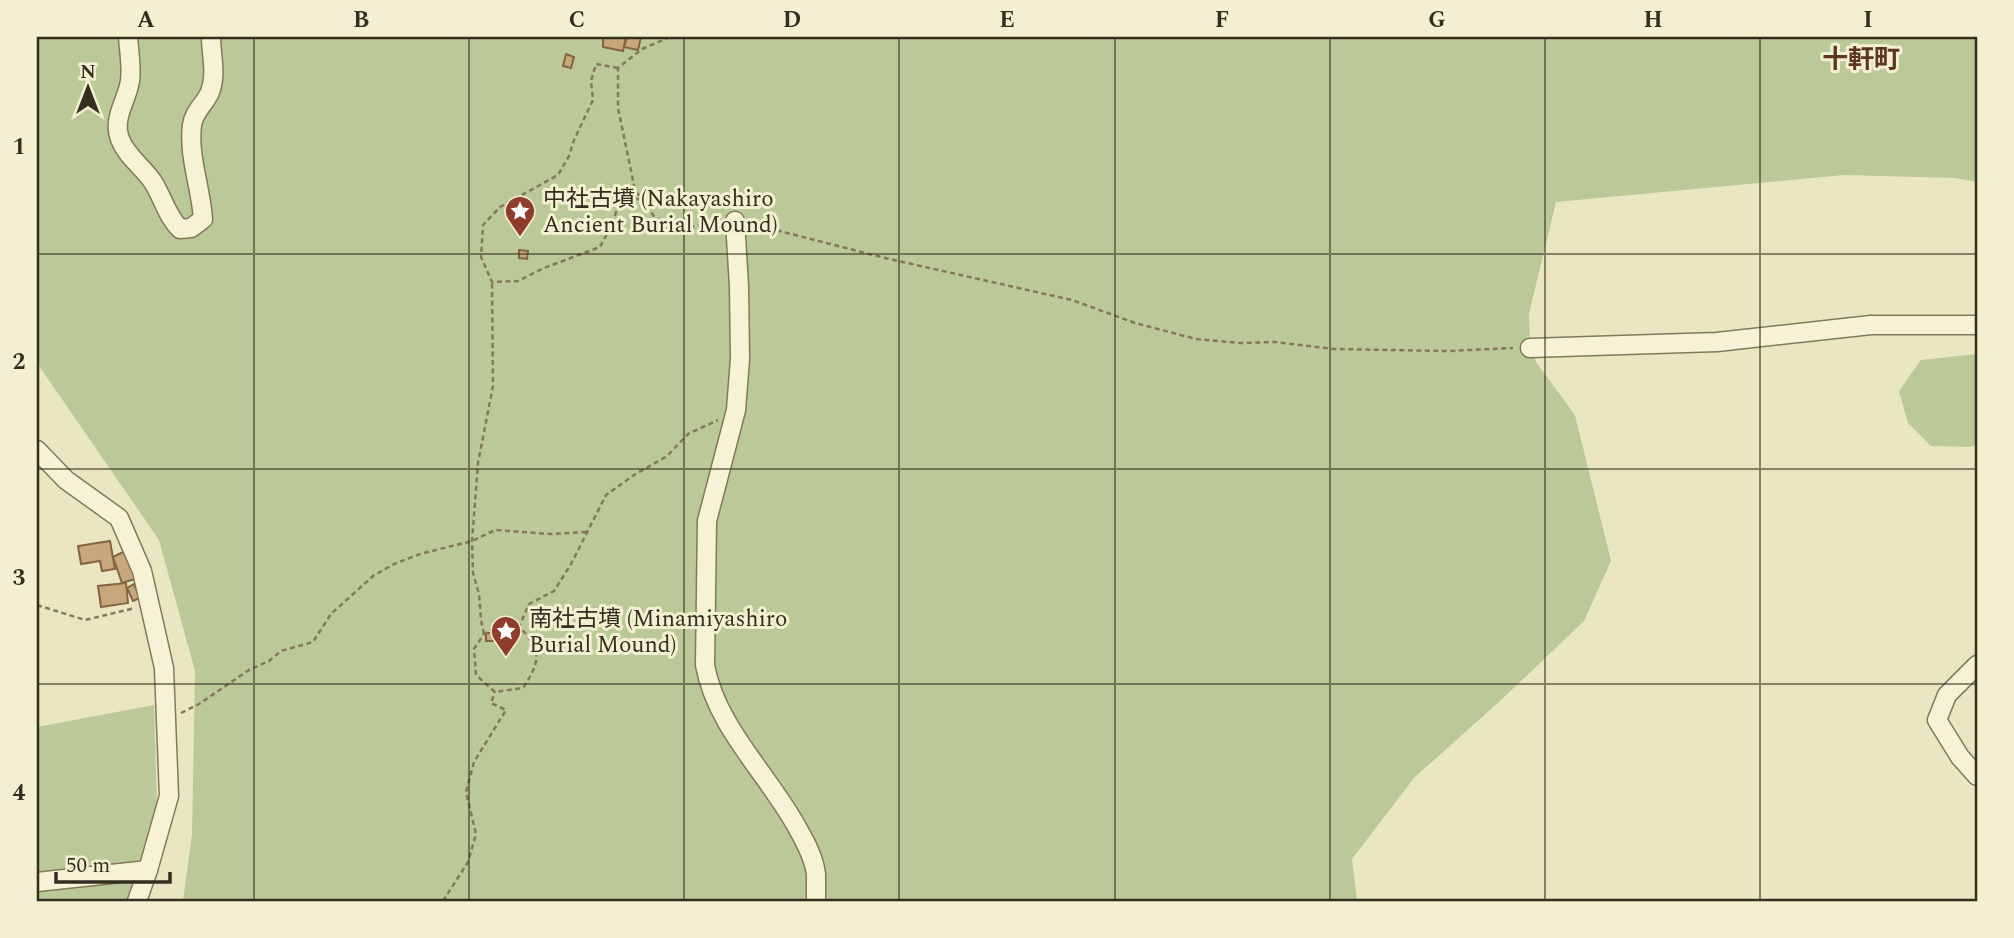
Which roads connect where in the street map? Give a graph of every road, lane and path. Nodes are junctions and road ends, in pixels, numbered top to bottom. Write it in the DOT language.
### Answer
graph roads {
  1 [pos="128,37"];
  2 [pos="211,37"];
  3 [pos="670,37"];
  4 [pos="618,68"];
  5 [pos="642,199"];
  6 [pos="735,221"];
  7 [pos="492,282"];
  8 [pos="1977,325"];
  9 [pos="1530,348"];
  10 [pos="736,410"];
  11 [pos="37,450"];
  12 [pos="587,532"];
  13 [pos="472,541"];
  14 [pos="37,605"];
  15 [pos="150,605"];
  16 [pos="519,628"];
  17 [pos="484,634"];
  18 [pos="1977,664"];
  19 [pos="495,692"];
  20 [pos="166,720"];
  21 [pos="1977,776"];
  22 [pos="148,870"];
  23 [pos="37,881"];
  24 [pos="136,901"];
  25 [pos="443,901"];
  26 [pos="816,901"];
  1 -- 2 [label="street"];
  3 -- 4 [label="path"];
  4 -- 5 [label="path"];
  4 -- 7 [label="path"];
  5 -- 6 [label="path"];
  5 -- 7 [label="path"];
  6 -- 9 [label="path"];
  6 -- 10 [label="street"];
  7 -- 13 [label="path"];
  8 -- 9 [label="street"];
  10 -- 12 [label="path"];
  10 -- 26 [label="street"];
  11 -- 15 [label="street"];
  12 -- 13 [label="path"];
  12 -- 16 [label="path"];
  13 -- 17 [label="path"];
  13 -- 20 [label="path"];
  14 -- 15 [label="path"];
  15 -- 20 [label="street"];
  16 -- 17 [label="path"];
  16 -- 19 [label="path"];
  17 -- 19 [label="path"];
  18 -- 21 [label="street"];
  19 -- 25 [label="path"];
  20 -- 22 [label="street"];
  22 -- 23 [label="street"];
  22 -- 24 [label="street"];
}
